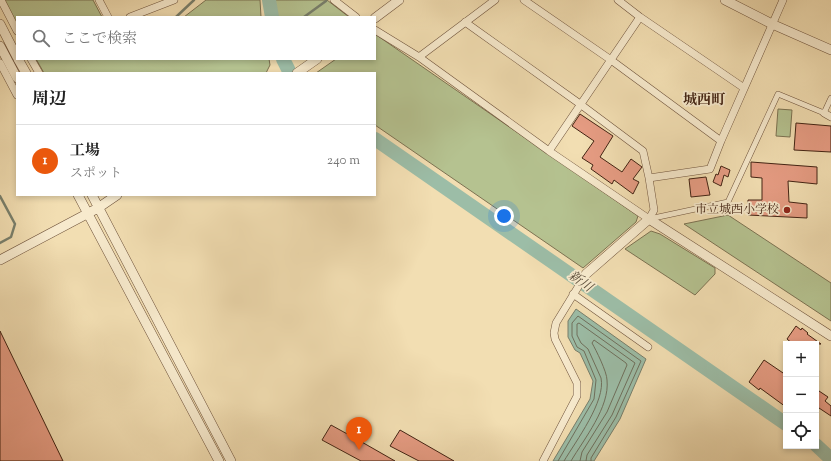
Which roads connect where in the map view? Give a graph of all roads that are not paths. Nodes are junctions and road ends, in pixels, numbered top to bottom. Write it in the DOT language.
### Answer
graph roads {
  1 [pos="1,0"];
  2 [pos="99,0"];
  3 [pos="174,0"];
  4 [pos="334,0"];
  5 [pos="399,0"];
  6 [pos="495,0"];
  7 [pos="524,0"];
  8 [pos="618,0"];
  9 [pos="724,0"];
  10 [pos="783,0"];
  11 [pos="107,16"];
  12 [pos="133,16"];
  13 [pos="355,16"];
  14 [pos="376,17"];
  15 [pos="640,17"];
  16 [pos="465,22"];
  17 [pos="0,24"];
  18 [pos="772,24"];
  19 [pos="16,29"];
  20 [pos="376,31"];
  21 [pos="0,46"];
  22 [pos="831,50"];
  23 [pos="16,55"];
  24 [pos="419,57"];
  25 [pos="19,60"];
  26 [pos="32,60"];
  27 [pos="316,60"];
  28 [pos="611,60"];
  29 [pos="4,62"];
  30 [pos="25,72"];
  31 [pos="38,72"];
  32 [pos="298,72"];
  33 [pos="16,77"];
  34 [pos="744,88"];
  35 [pos="16,92"];
  36 [pos="831,98"];
  37 [pos="580,104"];
  38 [pos="824,114"];
  39 [pos="831,117"];
  40 [pos="721,141"];
  41 [pos="549,151"];
  42 [pos="649,178"];
  43 [pos="79,196"];
  44 [pos="92,196"];
  45 [pos="116,196"];
  46 [pos="98,208"];
  47 [pos="88,213"];
  48 [pos="649,219"];
  49 [pos="0,260"];
  50 [pos="586,274"];
  51 [pos="573,294"];
  52 [pos="831,336"];
  53 [pos="648,348"];
  54 [pos="219,461"];
  55 [pos="231,461"];
  56 [pos="543,461"];
  1 -- 19 [label="street"];
  2 -- 11 [label="street"];
  3 -- 12 [label="street"];
  4 -- 13 [label="street"];
  5 -- 14 [label="street"];
  6 -- 16 [label="street"];
  7 -- 28 [label="street"];
  8 -- 15 [label="street"];
  9 -- 18 [label="street"];
  10 -- 18 [label="street"];
  15 -- 28 [label="street"];
  15 -- 34 [label="street"];
  16 -- 24 [label="street"];
  16 -- 37 [label="street"];
  17 -- 23 [label="street"];
  18 -- 22 [label="street"];
  18 -- 34 [label="street"];
  20 -- 24 [label="street"];
  21 -- 29 [label="street"];
  24 -- 41 [label="street"];
  25 -- 30 [label="street"];
  26 -- 31 [label="street"];
  27 -- 32 [label="street"];
  28 -- 37 [label="street"];
  28 -- 40 [label="street"];
  29 -- 33 [label="street"];
  29 -- 35 [label="street"];
  34 -- 40 [label="street"];
  36 -- 38 [label="street"];
  37 -- 41 [label="street"];
  37 -- 42 [label="street"];
  38 -- 39 [label="street"];
  38 -- 48 [label="street"];
  40 -- 42 [label="street"];
  41 -- 48 [label="street"];
  42 -- 48 [label="street"];
  43 -- 47 [label="street"];
  44 -- 46 [label="street"];
  45 -- 46 [label="street"];
  46 -- 47 [label="street"];
  46 -- 55 [label="street"];
  47 -- 49 [label="street"];
  47 -- 54 [label="street"];
  48 -- 50 [label="street"];
  48 -- 52 [label="street"];
  50 -- 51 [label="street"];
  51 -- 53 [label="street"];
  51 -- 56 [label="street"];
}
